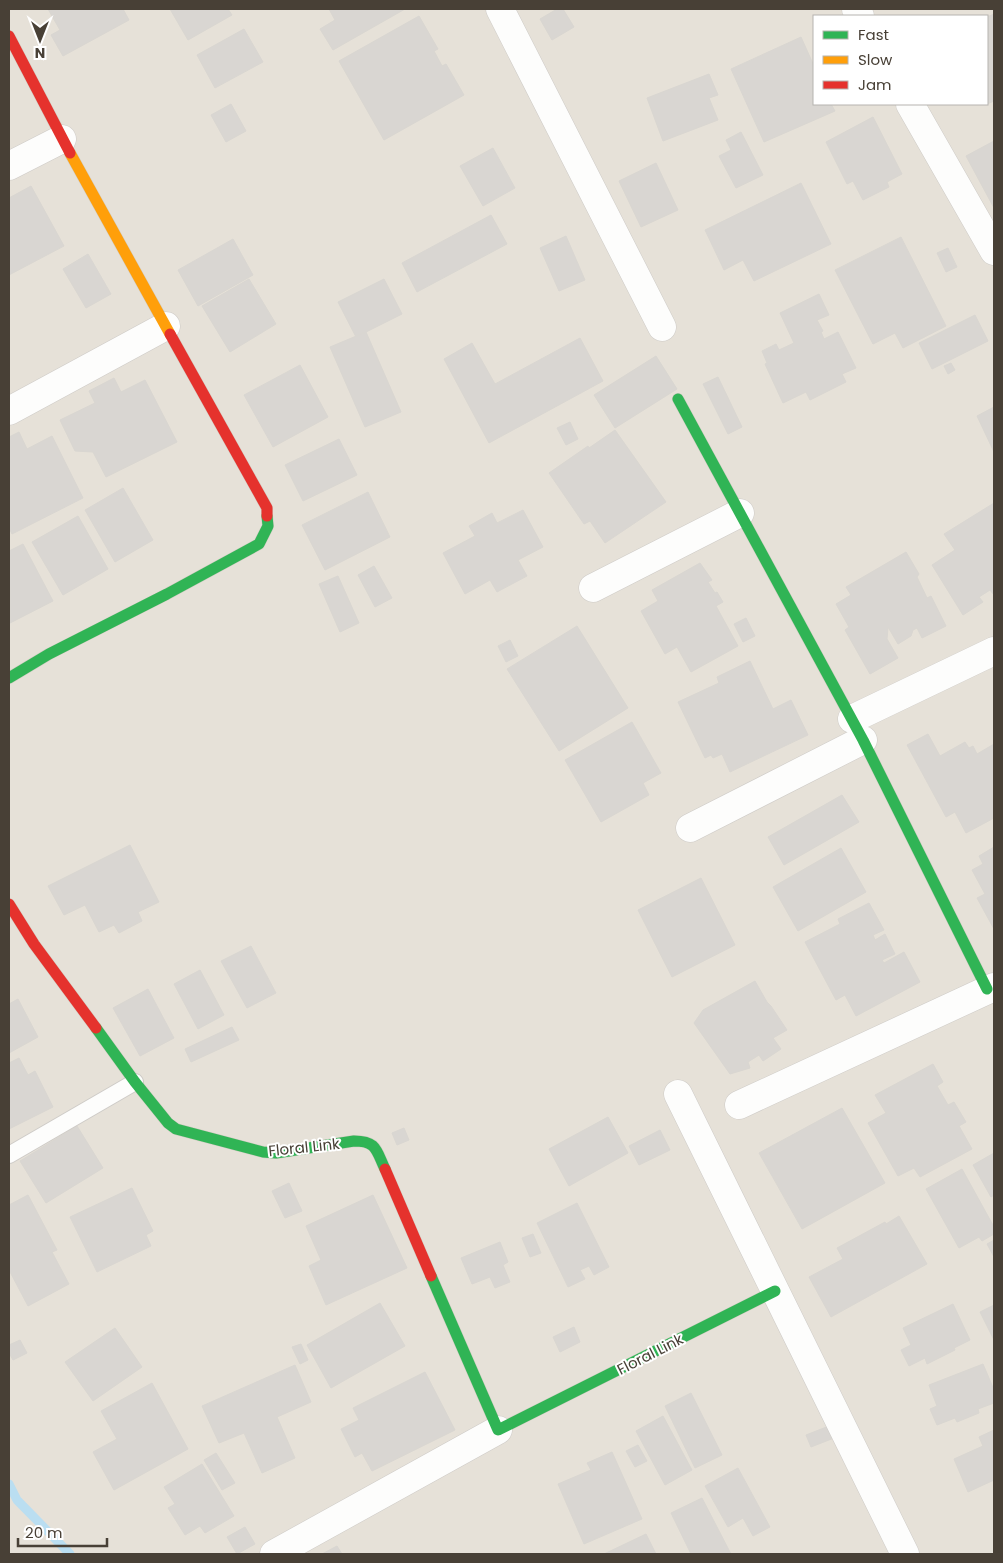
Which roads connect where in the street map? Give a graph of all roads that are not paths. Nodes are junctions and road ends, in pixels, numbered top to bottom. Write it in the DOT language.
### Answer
graph roads {
  1 [pos="500,9"];
  2 [pos="9,36"];
  3 [pos="911,105"];
  4 [pos="62,138"];
  5 [pos="9,166"];
  6 [pos="994,251"];
  7 [pos="166,326"];
  8 [pos="662,327"];
  9 [pos="678,399"];
  10 [pos="9,411"];
  11 [pos="740,513"];
  12 [pos="593,588"];
  13 [pos="994,651"];
  14 [pos="9,678"];
  15 [pos="857,730"];
  16 [pos="690,828"];
  17 [pos="9,904"];
  18 [pos="991,988"];
  19 [pos="135,1082"];
  20 [pos="678,1094"];
  21 [pos="739,1105"];
  22 [pos="9,1155"];
  23 [pos="775,1291"];
  24 [pos="498,1430"];
  25 [pos="274,1554"];
  26 [pos="905,1554"];
  1 -- 8 [label="street"];
  2 -- 4 [label="street"];
  3 -- 6 [label="street"];
  4 -- 5 [label="street"];
  4 -- 7 [label="street"];
  7 -- 10 [label="street"];
  7 -- 14 [label="street"];
  9 -- 11 [label="street"];
  11 -- 12 [label="street"];
  11 -- 15 [label="street"];
  13 -- 15 [label="street"];
  15 -- 16 [label="street"];
  15 -- 18 [label="street"];
  17 -- 19 [label="street, Floral Link"];
  18 -- 21 [label="street"];
  19 -- 22 [label="lane"];
  19 -- 24 [label="street, Floral Link"];
  20 -- 23 [label="street"];
  23 -- 24 [label="street, Floral Link"];
  23 -- 26 [label="street"];
  24 -- 25 [label="street, Floral Link"];
}
